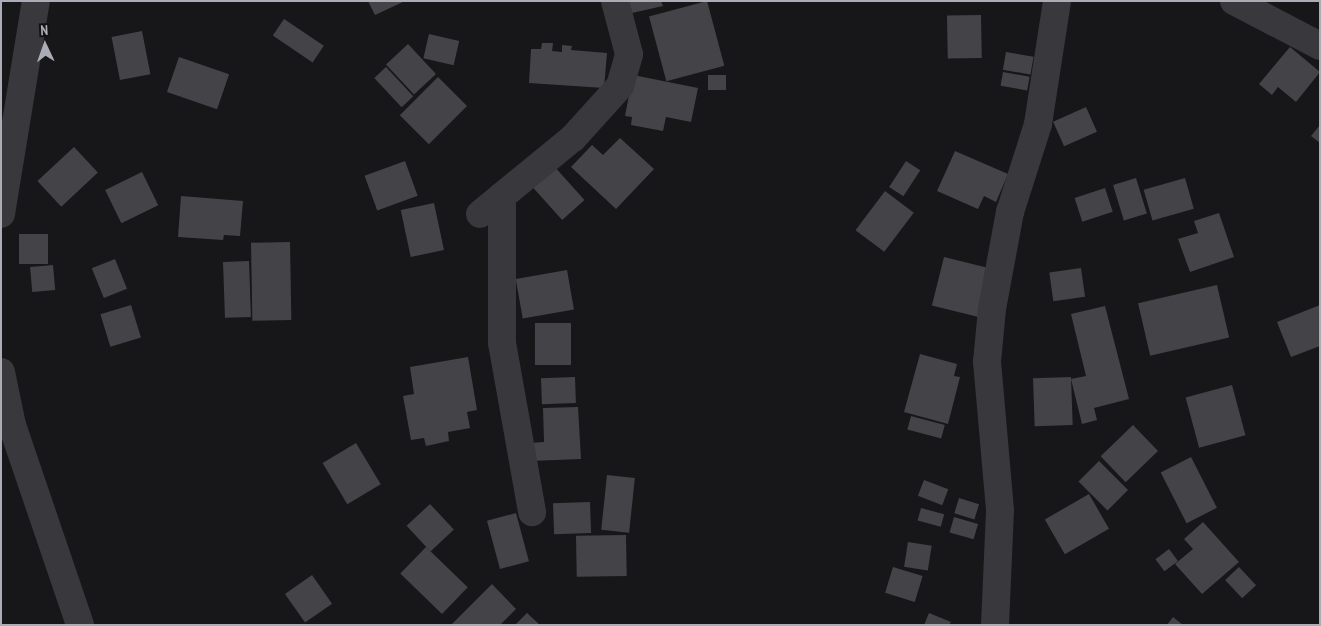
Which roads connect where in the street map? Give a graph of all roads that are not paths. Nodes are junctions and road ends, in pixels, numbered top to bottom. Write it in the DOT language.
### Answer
graph roads {
  1 [pos="36,1"];
  2 [pos="615,1"];
  3 [pos="1057,1"];
  4 [pos="1234,1"];
  5 [pos="1320,46"];
  6 [pos="502,196"];
  7 [pos="1,214"];
  8 [pos="480,214"];
  9 [pos="1,372"];
  10 [pos="532,512"];
  11 [pos="80,625"];
  12 [pos="995,625"];
  1 -- 7 [label="street"];
  2 -- 6 [label="street"];
  3 -- 12 [label="street"];
  4 -- 5 [label="street"];
  6 -- 8 [label="street"];
  6 -- 10 [label="street"];
  9 -- 11 [label="street"];
}
